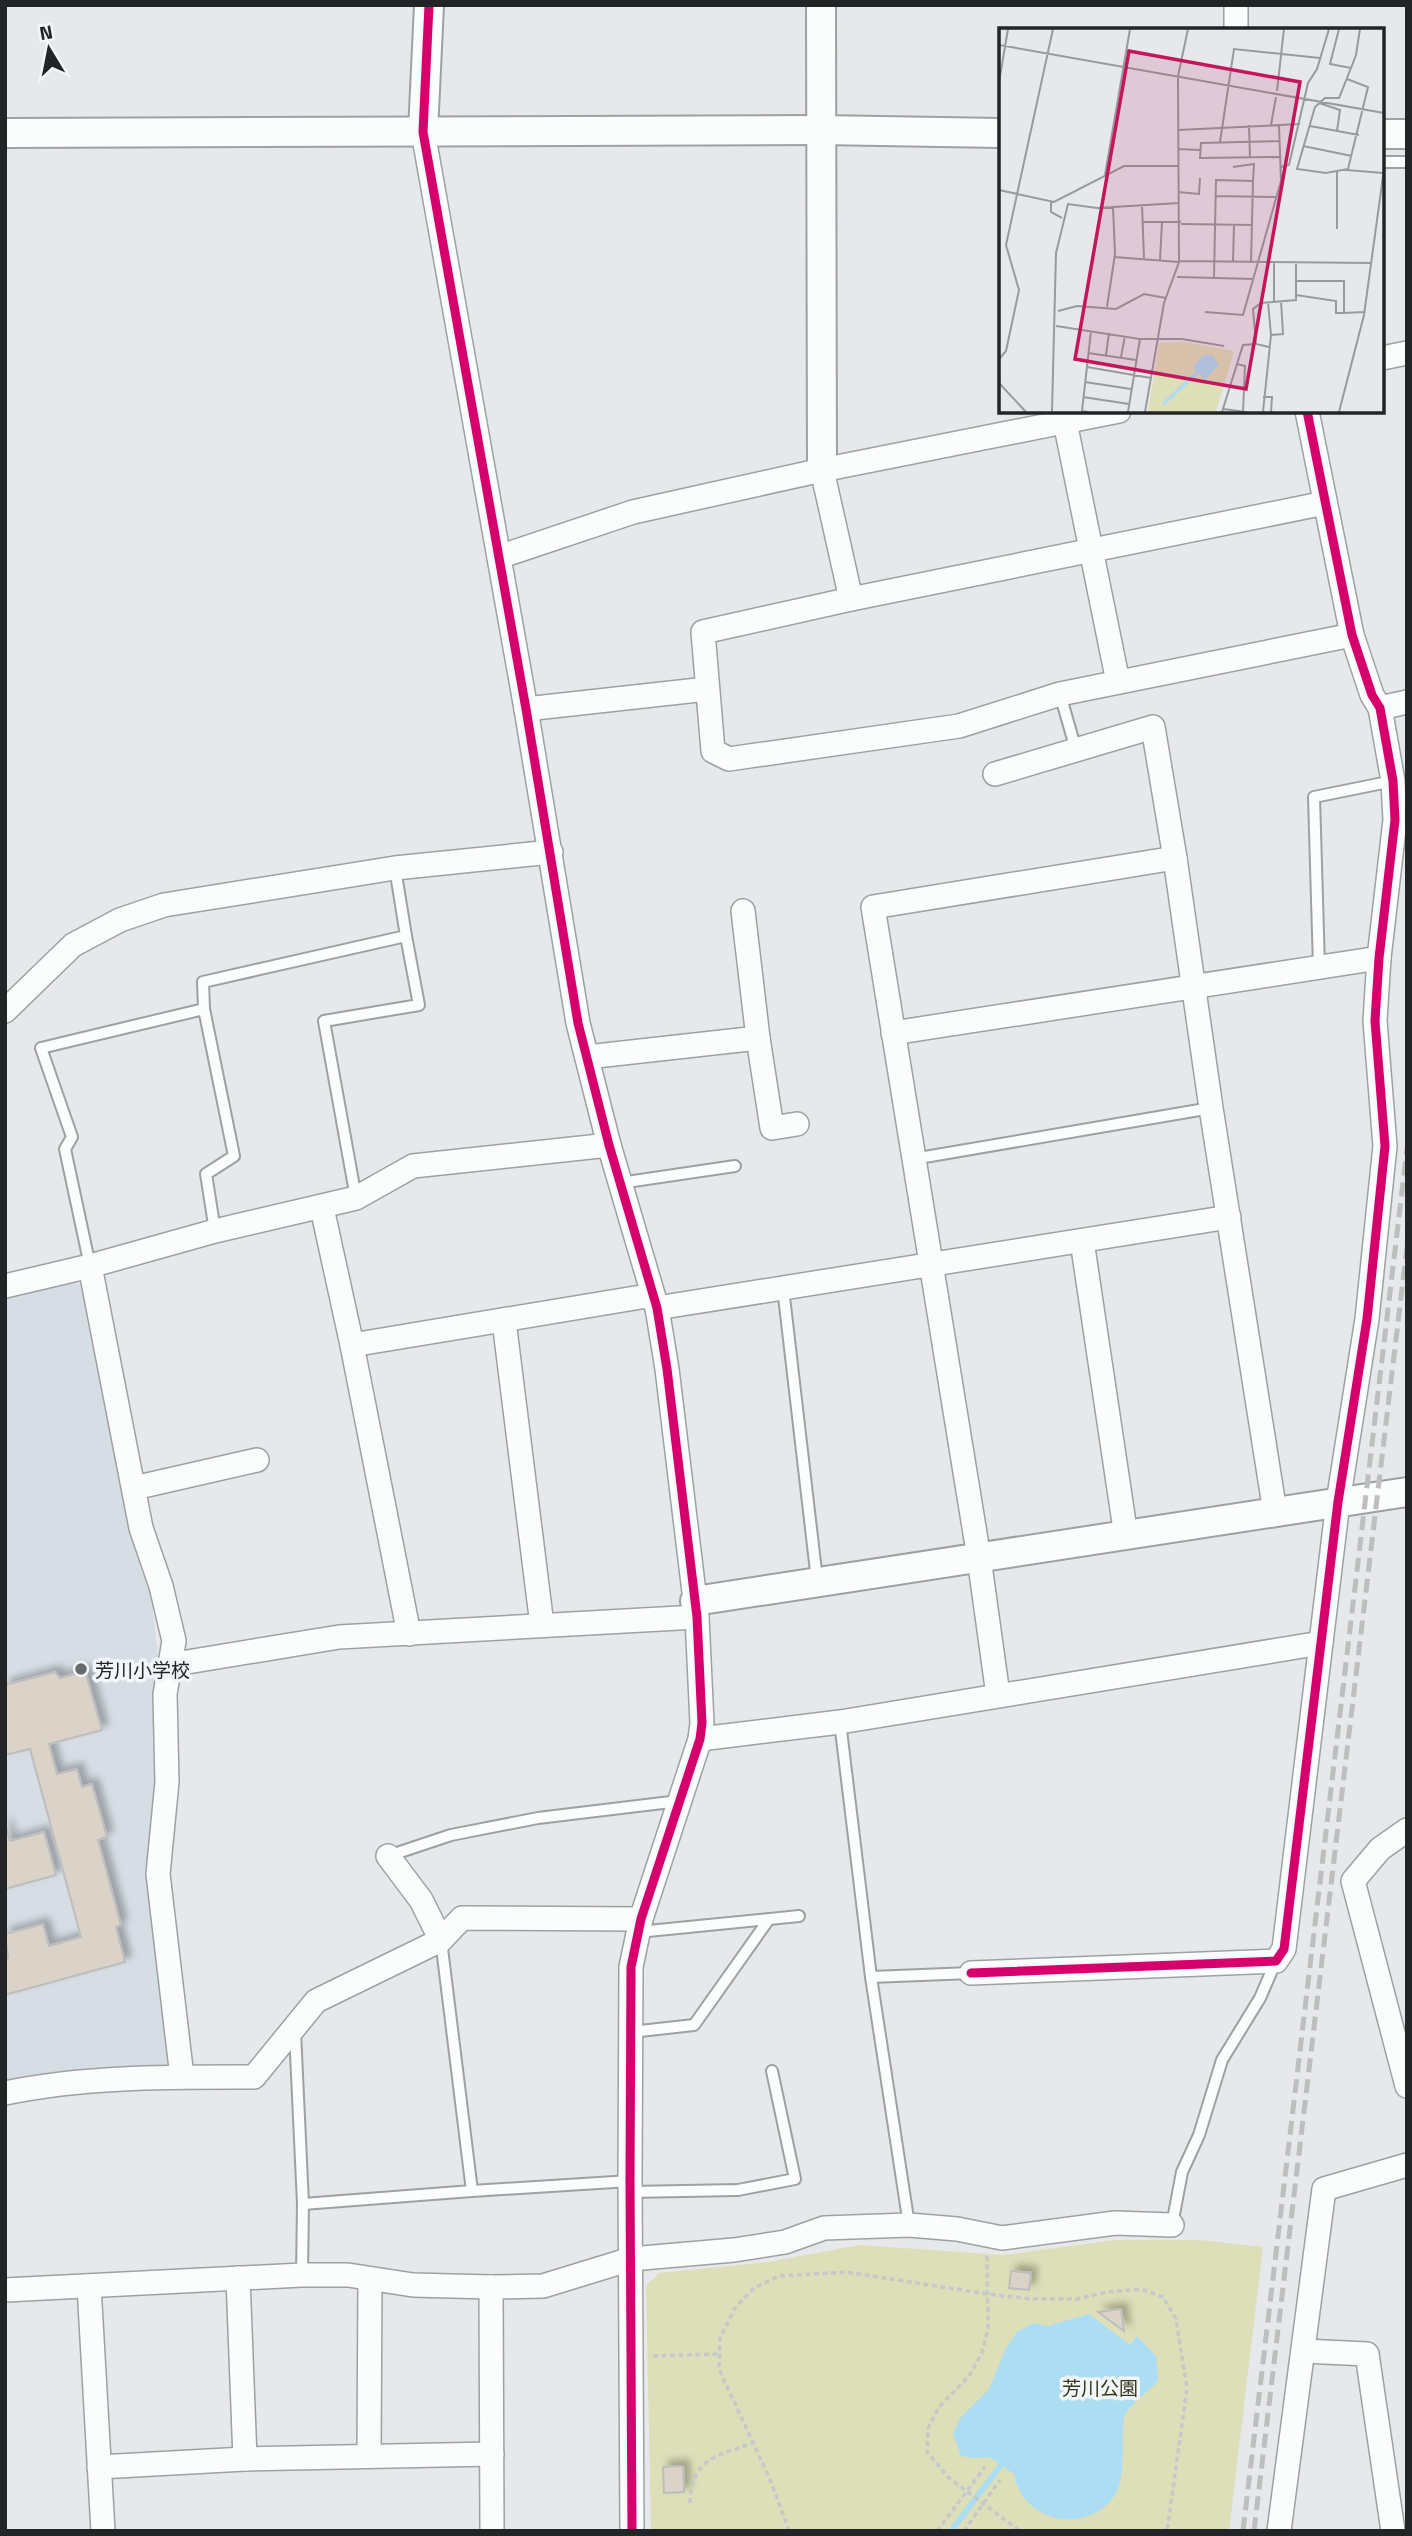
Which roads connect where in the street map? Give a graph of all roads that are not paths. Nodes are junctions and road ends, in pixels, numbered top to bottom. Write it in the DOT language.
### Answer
graph roads {
  1 [pos="429,5"];
  2 [pos="821,5"];
  3 [pos="1236,5"];
  4 [pos="1236,28"];
  5 [pos="820,130"];
  6 [pos="423,132"];
  7 [pos="999,132"];
  8 [pos="5,133"];
  9 [pos="1384,134"];
  10 [pos="1407,134"];
  11 [pos="1384,162"];
  12 [pos="1407,162"];
  13 [pos="1407,353"];
  14 [pos="1384,358"];
  15 [pos="1109,413"];
  16 [pos="1307,413"];
  17 [pos="1065,422"];
  18 [pos="822,470"];
  19 [pos="1325,503"];
  20 [pos="1092,551"];
  21 [pos="499,557"];
  22 [pos="851,599"];
  23 [pos="1352,635"];
  24 [pos="1118,682"];
  25 [pos="707,689"];
  26 [pos="1060,694"];
  27 [pos="1407,702"];
  28 [pos="1380,708"];
  29 [pos="526,709"];
  30 [pos="1076,750"];
  31 [pos="995,774"];
  32 [pos="1393,781"];
  33 [pos="551,852"];
  34 [pos="1175,859"];
  35 [pos="395,868"];
  36 [pos="743,911"];
  37 [pos="406,936"];
  38 [pos="1379,958"];
  39 [pos="1319,967"];
  40 [pos="1194,985"];
  41 [pos="204,1009"];
  42 [pos="5,1011"];
  43 [pos="893,1033"];
  44 [pos="758,1038"];
  45 [pos="587,1057"];
  46 [pos="1211,1108"];
  47 [pos="797,1124"];
  48 [pos="609,1145"];
  49 [pos="913,1159"];
  50 [pos="736,1166"];
  51 [pos="620,1183"];
  52 [pos="356,1198"];
  53 [pos="322,1208"];
  54 [pos="1229,1217"];
  55 [pos="215,1231"];
  56 [pos="1082,1241"];
  57 [pos="932,1263"];
  58 [pos="90,1266"];
  59 [pos="5,1286"];
  60 [pos="783,1287"];
  61 [pos="655,1302"];
  62 [pos="504,1321"];
  63 [pos="352,1345"];
  64 [pos="257,1460"];
  65 [pos="134,1488"];
  66 [pos="1407,1492"];
  67 [pos="1338,1502"];
  68 [pos="1275,1512"];
  69 [pos="1126,1536"];
  70 [pos="979,1558"];
  71 [pos="817,1584"];
  72 [pos="696,1609"];
  73 [pos="542,1625"];
  74 [pos="409,1634"];
  75 [pos="1321,1643"];
  76 [pos="169,1665"];
  77 [pos="998,1695"];
  78 [pos="840,1722"];
  79 [pos="700,1739"];
  80 [pos="679,1801"];
  81 [pos="1407,1830"];
  82 [pos="388,1856"];
  83 [pos="799,1916"];
  84 [pos="769,1919"];
  85 [pos="639,1925"];
  86 [pos="442,1940"];
  87 [pos="1276,1961"];
  88 [pos="971,1973"];
  89 [pos="871,1977"];
  90 [pos="295,2030"];
  91 [pos="630,2032"];
  92 [pos="772,2071"];
  93 [pos="182,2077"];
  94 [pos="1407,2086"];
  95 [pos="5,2093"];
  96 [pos="1407,2165"];
  97 [pos="630,2187"];
  98 [pos="472,2191"];
  99 [pos="303,2204"];
  100 [pos="909,2225"];
  101 [pos="1172,2225"];
  102 [pos="631,2259"];
  103 [pos="302,2275"];
  104 [pos="239,2278"];
  105 [pos="370,2279"];
  106 [pos="89,2286"];
  107 [pos="491,2287"];
  108 [pos="5,2290"];
  109 [pos="1303,2351"];
  110 [pos="492,2454"];
  111 [pos="369,2456"];
  112 [pos="245,2459"];
  113 [pos="99,2467"];
  114 [pos="103,2531"];
  115 [pos="492,2531"];
  116 [pos="632,2531"];
  117 [pos="1279,2531"];
  118 [pos="1393,2531"];
  1 -- 6 [label="street"];
  2 -- 5 [label="street"];
  3 -- 4 [label="street"];
  5 -- 6 [label="street"];
  5 -- 7 [label="street"];
  5 -- 18 [label="street"];
  6 -- 8 [label="street"];
  6 -- 21 [label="street"];
  9 -- 10 [label="street"];
  11 -- 12 [label="lane"];
  13 -- 14 [label="street"];
  15 -- 17 [label="street"];
  16 -- 19 [label="street"];
  17 -- 18 [label="street"];
  17 -- 20 [label="street"];
  18 -- 21 [label="street"];
  18 -- 22 [label="street"];
  19 -- 20 [label="street"];
  19 -- 23 [label="street"];
  20 -- 22 [label="street"];
  20 -- 24 [label="street"];
  21 -- 29 [label="street"];
  22 -- 25 [label="street"];
  23 -- 24 [label="street"];
  23 -- 28 [label="street"];
  24 -- 26 [label="street"];
  25 -- 26 [label="street"];
  25 -- 29 [label="street"];
  26 -- 30 [label="lane"];
  27 -- 28 [label="street"];
  28 -- 32 [label="street"];
  29 -- 33 [label="street"];
  30 -- 31 [label="street"];
  30 -- 34 [label="street"];
  32 -- 38 [label="street"];
  32 -- 39 [label="lane"];
  33 -- 35 [label="street"];
  33 -- 45 [label="street"];
  34 -- 40 [label="street"];
  34 -- 43 [label="street"];
  35 -- 37 [label="lane"];
  35 -- 42 [label="street"];
  36 -- 44 [label="street"];
  37 -- 41 [label="lane"];
  37 -- 52 [label="lane"];
  38 -- 39 [label="street"];
  38 -- 67 [label="street"];
  39 -- 40 [label="street"];
  40 -- 43 [label="street"];
  40 -- 46 [label="street"];
  41 -- 55 [label="lane"];
  41 -- 58 [label="lane"];
  43 -- 49 [label="street"];
  44 -- 45 [label="street"];
  44 -- 47 [label="street"];
  45 -- 48 [label="street"];
  46 -- 49 [label="lane"];
  46 -- 54 [label="street"];
  48 -- 51 [label="street"];
  48 -- 52 [label="street"];
  49 -- 57 [label="street"];
  50 -- 51 [label="lane"];
  51 -- 61 [label="street"];
  52 -- 53 [label="street"];
  53 -- 55 [label="street"];
  53 -- 63 [label="street"];
  54 -- 56 [label="street"];
  54 -- 68 [label="street"];
  55 -- 58 [label="street"];
  56 -- 57 [label="street"];
  56 -- 69 [label="street"];
  57 -- 60 [label="street"];
  57 -- 70 [label="street"];
  58 -- 59 [label="street"];
  58 -- 65 [label="street"];
  60 -- 61 [label="street"];
  60 -- 71 [label="lane"];
  61 -- 62 [label="street"];
  61 -- 72 [label="street"];
  62 -- 63 [label="street"];
  62 -- 73 [label="street"];
  63 -- 74 [label="street"];
  64 -- 65 [label="street"];
  65 -- 76 [label="street"];
  66 -- 67 [label="street"];
  67 -- 68 [label="street"];
  67 -- 75 [label="street"];
  68 -- 69 [label="street"];
  69 -- 70 [label="street"];
  70 -- 71 [label="street"];
  70 -- 77 [label="street"];
  71 -- 72 [label="street"];
  72 -- 73 [label="street"];
  72 -- 79 [label="street"];
  73 -- 74 [label="street"];
  74 -- 76 [label="street"];
  75 -- 77 [label="street"];
  75 -- 87 [label="street"];
  76 -- 93 [label="street"];
  77 -- 78 [label="street"];
  78 -- 79 [label="street"];
  78 -- 89 [label="lane"];
  79 -- 80 [label="street"];
  80 -- 82 [label="lane"];
  80 -- 85 [label="street"];
  81 -- 94 [label="street"];
  82 -- 86 [label="street"];
  83 -- 84 [label="lane"];
  84 -- 85 [label="lane"];
  84 -- 91 [label="lane"];
  85 -- 86 [label="street"];
  85 -- 91 [label="street"];
  86 -- 90 [label="street"];
  86 -- 98 [label="lane"];
  87 -- 88 [label="street"];
  87 -- 101 [label="lane"];
  88 -- 89 [label="lane"];
  89 -- 100 [label="lane"];
  90 -- 93 [label="street"];
  90 -- 99 [label="lane"];
  91 -- 97 [label="street"];
  92 -- 97 [label="lane"];
  93 -- 95 [label="street"];
  96 -- 109 [label="street"];
  97 -- 98 [label="lane"];
  97 -- 102 [label="street"];
  98 -- 99 [label="lane"];
  99 -- 103 [label="lane"];
  100 -- 101 [label="street"];
  100 -- 102 [label="street"];
  102 -- 107 [label="street"];
  102 -- 116 [label="street"];
  103 -- 104 [label="street"];
  103 -- 105 [label="street"];
  104 -- 106 [label="street"];
  104 -- 112 [label="street"];
  105 -- 107 [label="street"];
  105 -- 111 [label="street"];
  106 -- 108 [label="street"];
  106 -- 113 [label="street"];
  107 -- 110 [label="street"];
  109 -- 117 [label="street"];
  109 -- 118 [label="street"];
  110 -- 111 [label="street"];
  110 -- 115 [label="street"];
  111 -- 112 [label="street"];
  112 -- 113 [label="street"];
  113 -- 114 [label="street"];
}
